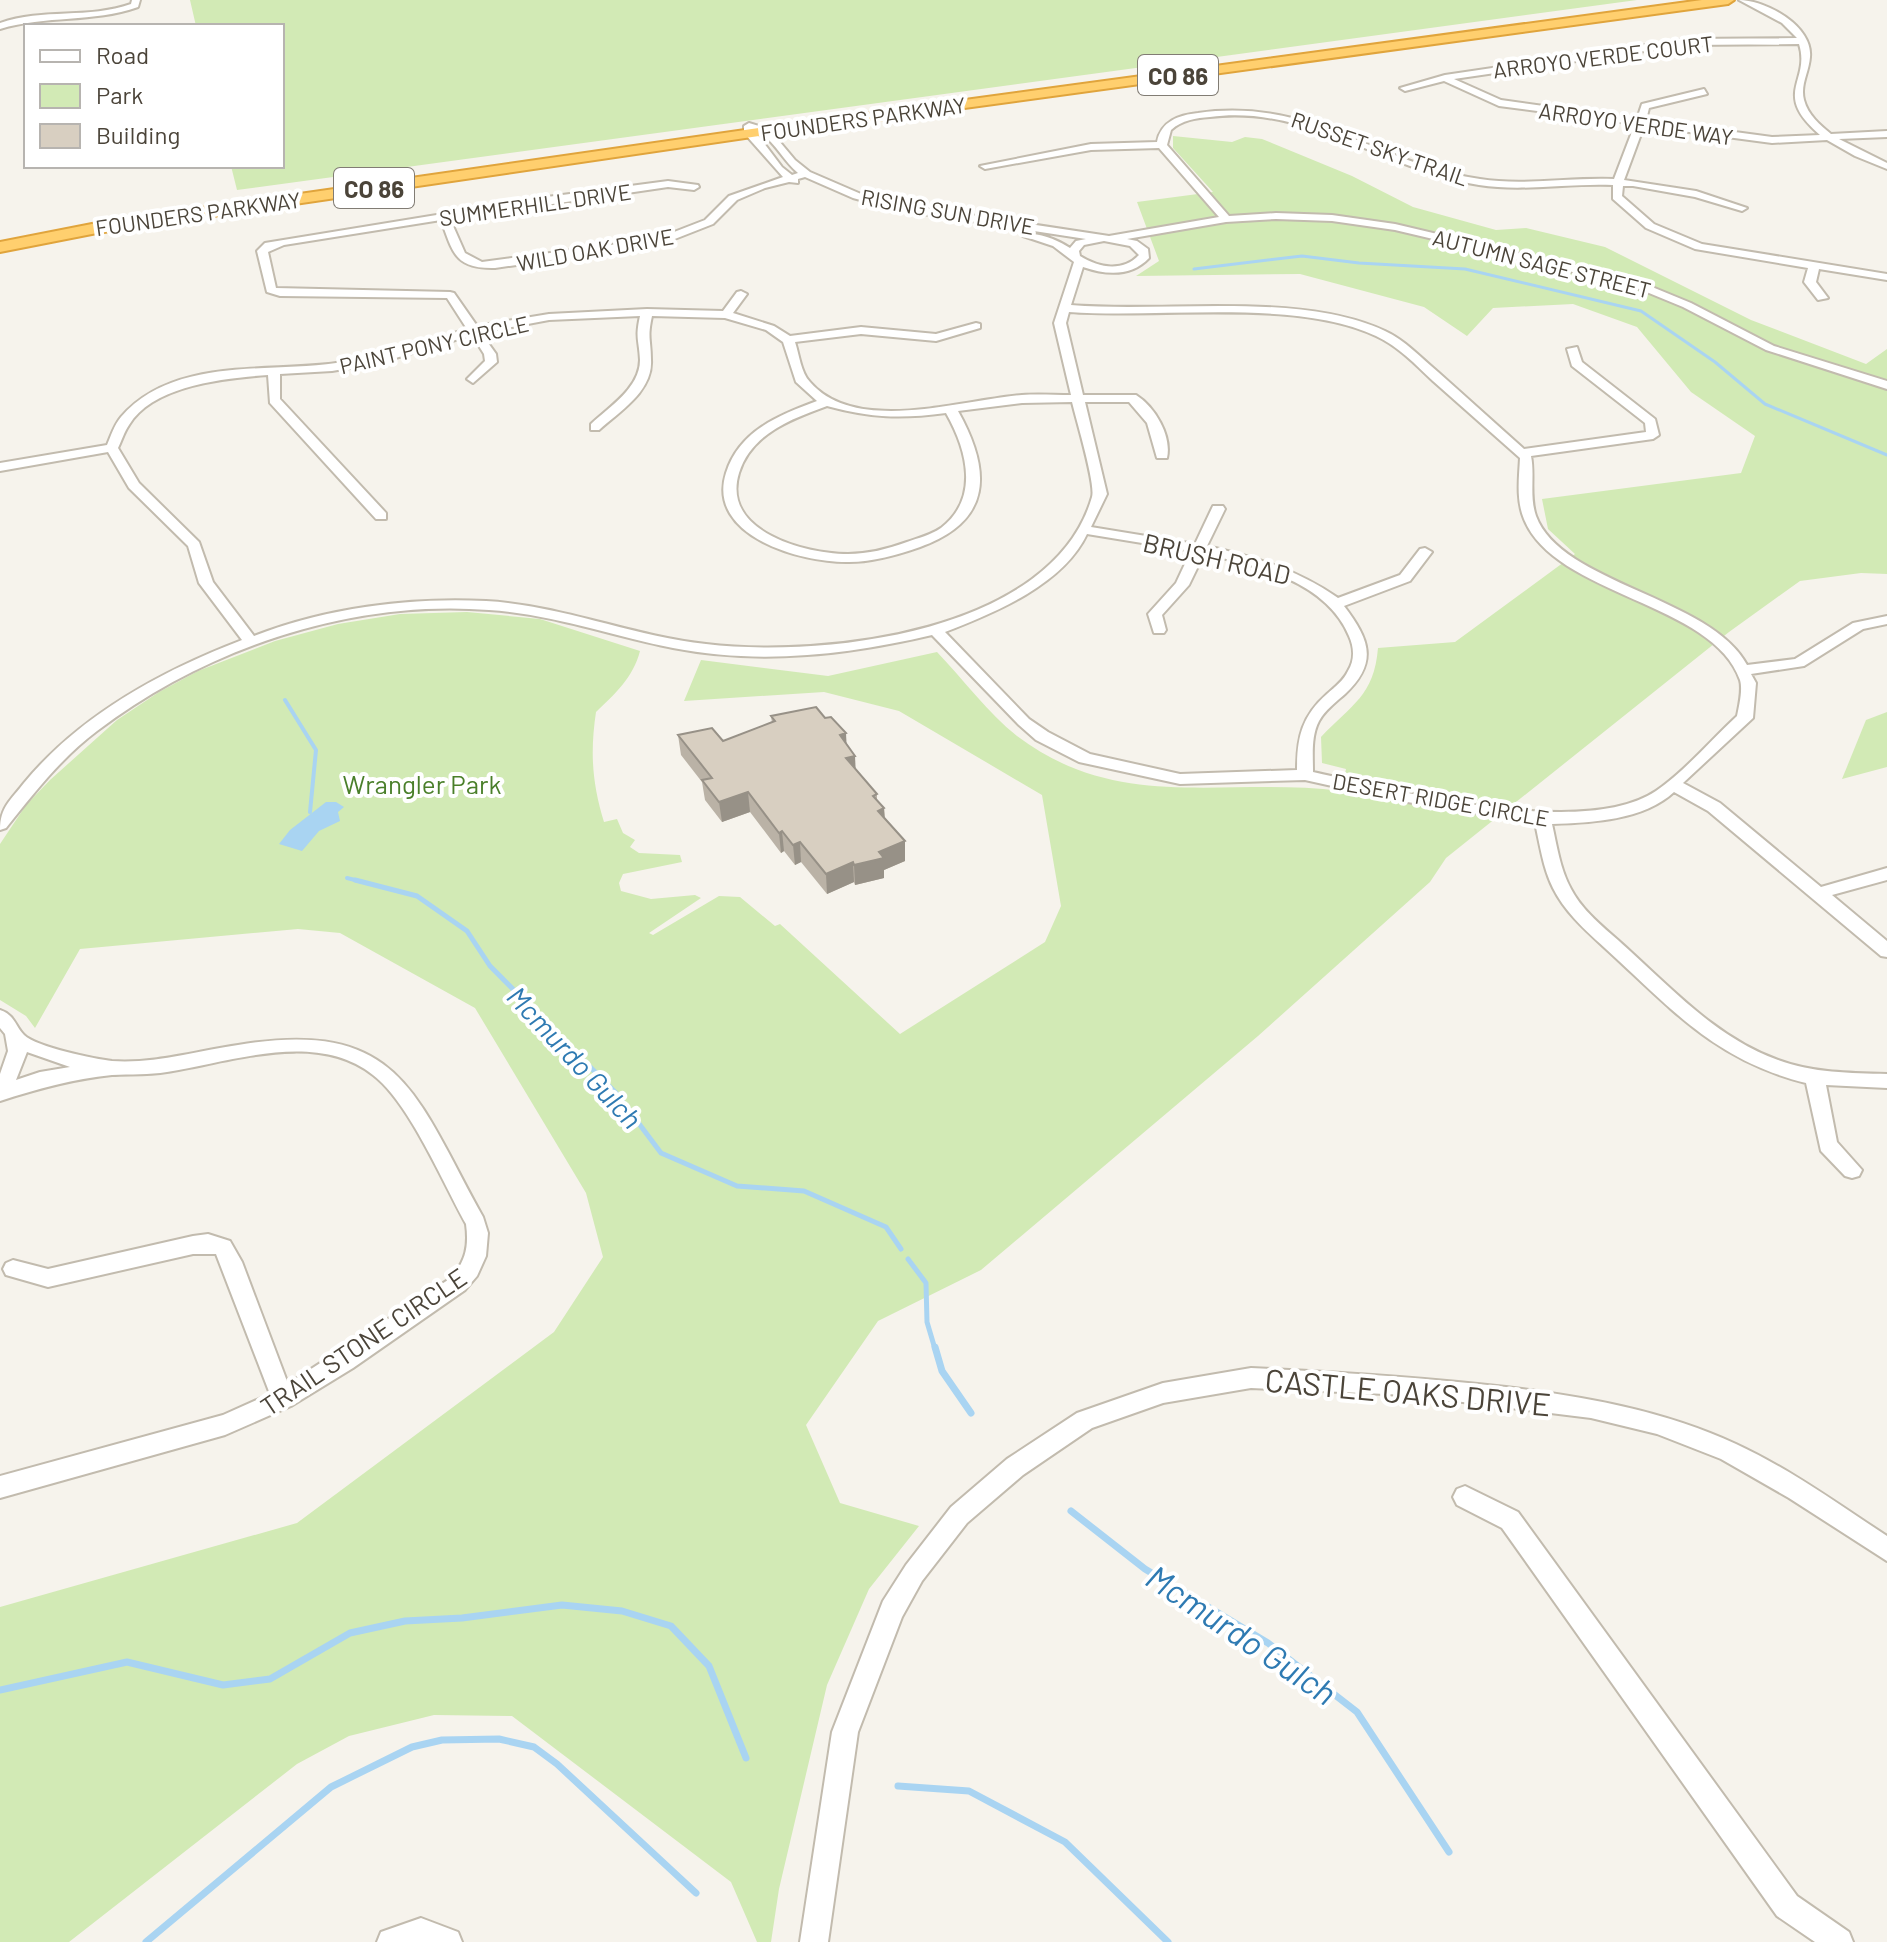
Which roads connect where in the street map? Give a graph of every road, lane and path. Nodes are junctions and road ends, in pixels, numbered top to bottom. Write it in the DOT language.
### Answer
graph roads {
  1 [pos="136,0"];
  2 [pos="1676,0"];
  3 [pos="1728,0"];
  4 [pos="1743,0"];
  5 [pos="0,26"];
  6 [pos="1803,41"];
  7 [pos="1445,78"];
  8 [pos="1405,88"];
  9 [pos="1704,92"];
  10 [pos="1639,123"];
  11 [pos="749,130"];
  12 [pos="766,131"];
  13 [pos="1887,134"];
  14 [pos="1833,138"];
  15 [pos="1162,145"];
  16 [pos="985,166"];
  17 [pos="1887,166"];
  18 [pos="806,174"];
  19 [pos="789,177"];
  20 [pos="1618,182"];
  21 [pos="694,187"];
  22 [pos="1742,208"];
  23 [pos="445,218"];
  24 [pos="1226,219"];
  25 [pos="1180,227"];
  26 [pos="1108,238"];
  27 [pos="0,239"];
  28 [pos="0,247"];
  29 [pos="1144,251"];
  30 [pos="570,254"];
  31 [pos="1076,258"];
  32 [pos="1814,267"];
  33 [pos="1115,270"];
  34 [pos="579,271"];
  35 [pos="1887,277"];
  36 [pos="1071,288"];
  37 [pos="741,294"];
  38 [pos="1822,298"];
  39 [pos="1064,308"];
  40 [pos="647,312"];
  41 [pos="726,315"];
  42 [pos="976,326"];
  43 [pos="477,330"];
  44 [pos="788,340"];
  45 [pos="1573,349"];
  46 [pos="274,373"];
  47 [pos="473,379"];
  48 [pos="1887,385"];
  49 [pos="1078,399"];
  50 [pos="826,402"];
  51 [pos="951,410"];
  52 [pos="595,427"];
  53 [pos="112,448"];
  54 [pos="1522,453"];
  55 [pos="1162,455"];
  56 [pos="0,467"];
  57 [pos="1218,509"];
  58 [pos="381,516"];
  59 [pos="1085,530"];
  60 [pos="1200,551"];
  61 [pos="1425,552"];
  62 [pos="1336,604"];
  63 [pos="1887,620"];
  64 [pos="1159,630"];
  65 [pos="936,631"];
  66 [pos="251,642"];
  67 [pos="1744,670"];
  68 [pos="1305,775"];
  69 [pos="1672,784"];
  70 [pos="1542,819"];
  71 [pos="0,824"];
  72 [pos="1887,874"];
  73 [pos="1819,893"];
  74 [pos="1887,951"];
  75 [pos="0,1017"];
  76 [pos="19,1041"];
  77 [pos="112,1068"];
  78 [pos="1815,1078"];
  79 [pos="1887,1081"];
  80 [pos="0,1090"];
  81 [pos="1852,1170"];
  82 [pos="13,1269"];
  83 [pos="283,1399"];
  84 [pos="0,1487"];
  85 [pos="1465,1497"];
  86 [pos="1887,1550"];
  87 [pos="391,1942"];
  88 [pos="448,1942"];
  89 [pos="814,1942"];
  90 [pos="1839,1942"];
  1 -- 5 [label="street"];
  2 -- 11 [label="highway, FOUNDERS PARKWAY / CO 86"];
  3 -- 12 [label="highway, FOUNDERS PARKWAY / CO 86"];
  4 -- 6 [label="street"];
  6 -- 7 [label="street, ARROYO VERDE COURT"];
  6 -- 14 [label="street"];
  7 -- 8 [label="street, ARROYO VERDE COURT"];
  7 -- 10 [label="street, ARROYO VERDE WAY"];
  9 -- 10 [label="street"];
  10 -- 14 [label="street, ARROYO VERDE WAY"];
  10 -- 20 [label="street"];
  11 -- 12 [label="highway, FOUNDERS PARKWAY / CO 86"];
  11 -- 19 [label="street, RISING SUN DRIVE"];
  11 -- 27 [label="highway, FOUNDERS PARKWAY / CO 86"];
  11 -- 28 [label="highway, FOUNDERS PARKWAY / CO 86"];
  12 -- 18 [label="street, RISING SUN DRIVE"];
  13 -- 14 [label="street, ARROYO VERDE WAY"];
  14 -- 17 [label="street"];
  15 -- 16 [label="street"];
  15 -- 20 [label="street, RUSSET SKY TRAIL"];
  15 -- 24 [label="street"];
  18 -- 19 [label="street, WILD OAK DRIVE"];
  18 -- 26 [label="street, RISING SUN DRIVE"];
  19 -- 30 [label="street, WILD OAK DRIVE"];
  19 -- 31 [label="street, RISING SUN DRIVE"];
  20 -- 22 [label="street, RUSSET SKY TRAIL"];
  20 -- 32 [label="street"];
  21 -- 23 [label="street, SUMMERHILL DRIVE"];
  23 -- 30 [label="street, WILD OAK DRIVE"];
  23 -- 43 [label="street, SUMMERHILL DRIVE"];
  24 -- 25 [label="street, AUTUMN SAGE STREET"];
  24 -- 48 [label="street, AUTUMN SAGE STREET"];
  25 -- 26 [label="street, AUTUMN SAGE STREET"];
  25 -- 29 [label="street, AUTUMN SAGE STREET"];
  26 -- 29 [label="street"];
  26 -- 31 [label="street"];
  29 -- 33 [label="street, AUTUMN SAGE STREET"];
  30 -- 34 [label="street"];
  31 -- 33 [label="street, RISING SUN DRIVE"];
  31 -- 36 [label="street"];
  32 -- 35 [label="street"];
  32 -- 38 [label="street"];
  33 -- 36 [label="street"];
  36 -- 39 [label="street"];
  37 -- 41 [label="street"];
  39 -- 49 [label="street"];
  39 -- 54 [label="street"];
  40 -- 41 [label="street, PAINT PONY CIRCLE"];
  40 -- 43 [label="street, PAINT PONY CIRCLE"];
  40 -- 52 [label="street"];
  41 -- 44 [label="street, PAINT PONY CIRCLE"];
  42 -- 44 [label="street"];
  43 -- 46 [label="street, PAINT PONY CIRCLE"];
  43 -- 47 [label="street"];
  44 -- 50 [label="street"];
  45 -- 54 [label="street"];
  46 -- 53 [label="street, PAINT PONY CIRCLE"];
  46 -- 58 [label="street"];
  49 -- 51 [label="street"];
  49 -- 55 [label="street"];
  49 -- 59 [label="street"];
  50 -- 51 [label="street"];
  50 -- 51 [label="street"];
  53 -- 56 [label="street"];
  53 -- 66 [label="street"];
  54 -- 67 [label="street"];
  57 -- 60 [label="street"];
  59 -- 60 [label="street, BRUSH ROAD"];
  59 -- 65 [label="street"];
  60 -- 62 [label="street, BRUSH ROAD"];
  60 -- 64 [label="street"];
  61 -- 62 [label="street"];
  62 -- 68 [label="street, BRUSH ROAD"];
  63 -- 67 [label="street"];
  65 -- 66 [label="street"];
  65 -- 68 [label="street, DESERT RIDGE CIRCLE"];
  66 -- 71 [label="street"];
  67 -- 69 [label="street, DESERT RIDGE CIRCLE"];
  68 -- 70 [label="street, DESERT RIDGE CIRCLE"];
  69 -- 70 [label="street, DESERT RIDGE CIRCLE"];
  69 -- 73 [label="street"];
  70 -- 78 [label="street"];
  72 -- 73 [label="street"];
  73 -- 74 [label="street"];
  75 -- 76 [label="street"];
  76 -- 77 [label="street, TRAIL STONE CIRCLE"];
  76 -- 80 [label="street"];
  77 -- 80 [label="street, TRAIL STONE CIRCLE"];
  77 -- 83 [label="street, TRAIL STONE CIRCLE"];
  78 -- 79 [label="street"];
  78 -- 81 [label="street"];
  82 -- 83 [label="street"];
  83 -- 84 [label="street, TRAIL STONE CIRCLE"];
  85 -- 90 [label="street"];
  86 -- 89 [label="street, CASTLE OAKS DRIVE"];
  87 -- 88 [label="street"];
}
